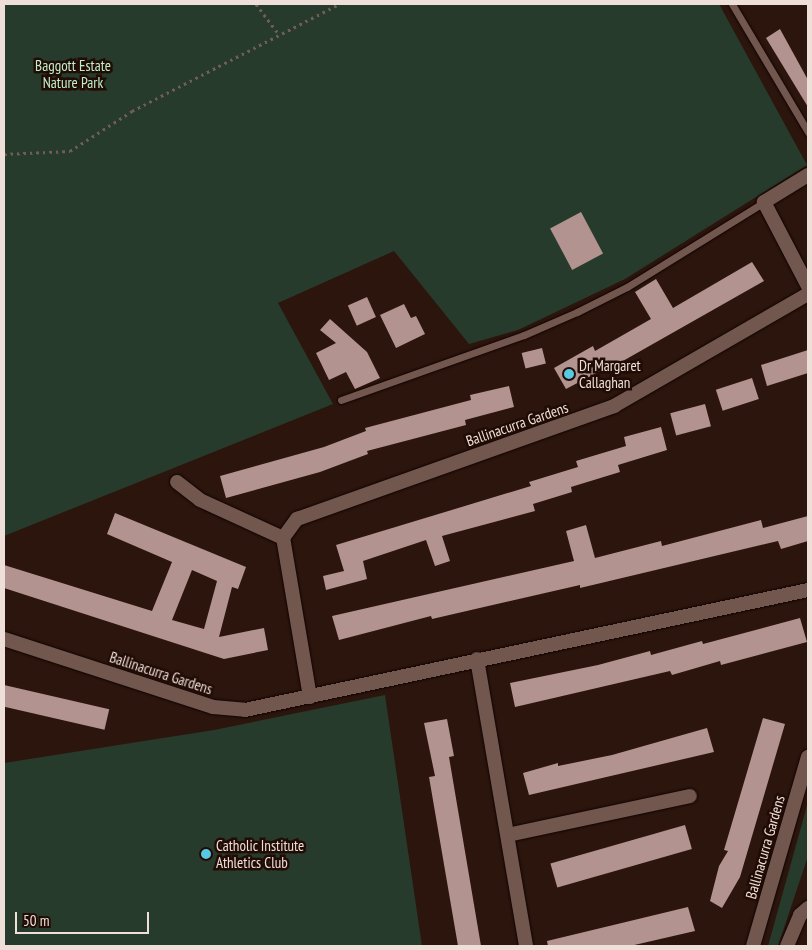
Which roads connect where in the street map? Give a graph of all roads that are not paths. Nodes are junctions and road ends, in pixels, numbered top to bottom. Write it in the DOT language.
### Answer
graph roads {
  1 [pos="732,4"];
  2 [pos="808,132"];
  3 [pos="808,175"];
  4 [pos="764,202"];
  5 [pos="808,286"];
  6 [pos="808,294"];
  7 [pos="341,400"];
  8 [pos="177,482"];
  9 [pos="283,538"];
  10 [pos="808,590"];
  11 [pos="4,639"];
  12 [pos="477,659"];
  13 [pos="310,697"];
  14 [pos="808,757"];
  15 [pos="690,796"];
  16 [pos="508,835"];
  17 [pos="808,908"];
  18 [pos="526,946"];
  19 [pos="754,946"];
  20 [pos="787,946"];
  1 -- 2 [label="lane"];
  3 -- 4 [label="street"];
  4 -- 5 [label="street"];
  4 -- 7 [label="lane"];
  6 -- 9 [label="street, Ballinacurra Gardens"];
  8 -- 9 [label="street"];
  9 -- 13 [label="street"];
  10 -- 12 [label="street, Ballinacurra Gardens"];
  11 -- 13 [label="street, Ballinacurra Gardens"];
  12 -- 13 [label="street, Ballinacurra Gardens"];
  12 -- 16 [label="street"];
  14 -- 19 [label="street, Ballinacurra Gardens"];
  15 -- 16 [label="street"];
  16 -- 18 [label="street"];
  17 -- 20 [label="street"];
}
